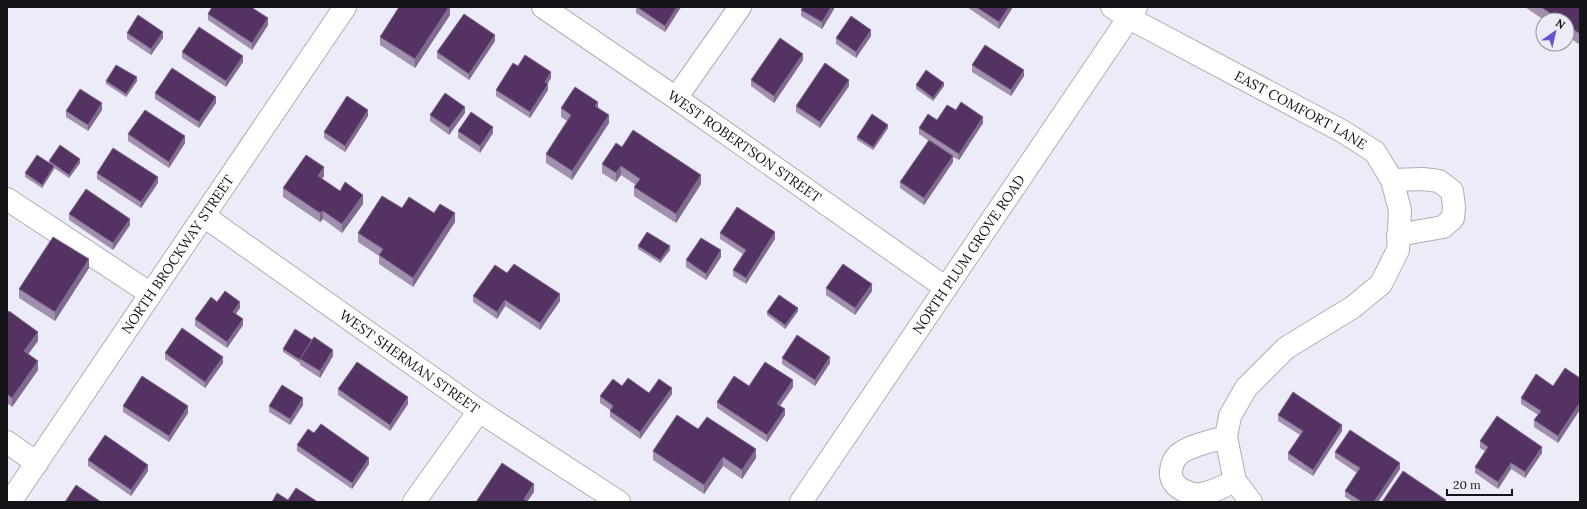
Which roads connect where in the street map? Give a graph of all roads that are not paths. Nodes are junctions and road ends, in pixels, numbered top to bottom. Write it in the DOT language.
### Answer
graph roads {
  1 [pos="345,7"];
  2 [pos="543,7"];
  3 [pos="740,7"];
  4 [pos="1126,11"];
  5 [pos="676,98"];
  6 [pos="1392,180"];
  7 [pos="7,199"];
  8 [pos="204,216"];
  9 [pos="1398,235"];
  10 [pos="946,288"];
  11 [pos="151,294"];
  12 [pos="479,411"];
  13 [pos="1226,437"];
  14 [pos="7,442"];
  15 [pos="37,463"];
  16 [pos="1235,481"];
  17 [pos="10,502"];
  18 [pos="414,502"];
  19 [pos="619,502"];
  20 [pos="801,502"];
  21 [pos="1251,502"];
  1 -- 8 [label="street, NORTH BROCKWAY STREET"];
  2 -- 5 [label="street, WEST ROBERTSON STREET"];
  3 -- 5 [label="street"];
  4 -- 6 [label="street, EAST COMFORT LANE"];
  4 -- 10 [label="street, NORTH PLUM GROVE ROAD"];
  5 -- 10 [label="street, WEST ROBERTSON STREET"];
  6 -- 9 [label="street, EAST COMFORT LANE"];
  6 -- 9 [label="street"];
  7 -- 11 [label="street"];
  8 -- 11 [label="street, NORTH BROCKWAY STREET"];
  8 -- 12 [label="street, WEST SHERMAN STREET"];
  9 -- 13 [label="street, EAST COMFORT LANE"];
  10 -- 20 [label="street, NORTH PLUM GROVE ROAD"];
  11 -- 15 [label="street, NORTH BROCKWAY STREET"];
  12 -- 18 [label="street"];
  12 -- 19 [label="street, WEST SHERMAN STREET"];
  13 -- 16 [label="street"];
  13 -- 16 [label="street"];
  14 -- 15 [label="street"];
  15 -- 17 [label="street, NORTH BROCKWAY STREET"];
  16 -- 21 [label="street"];
}
